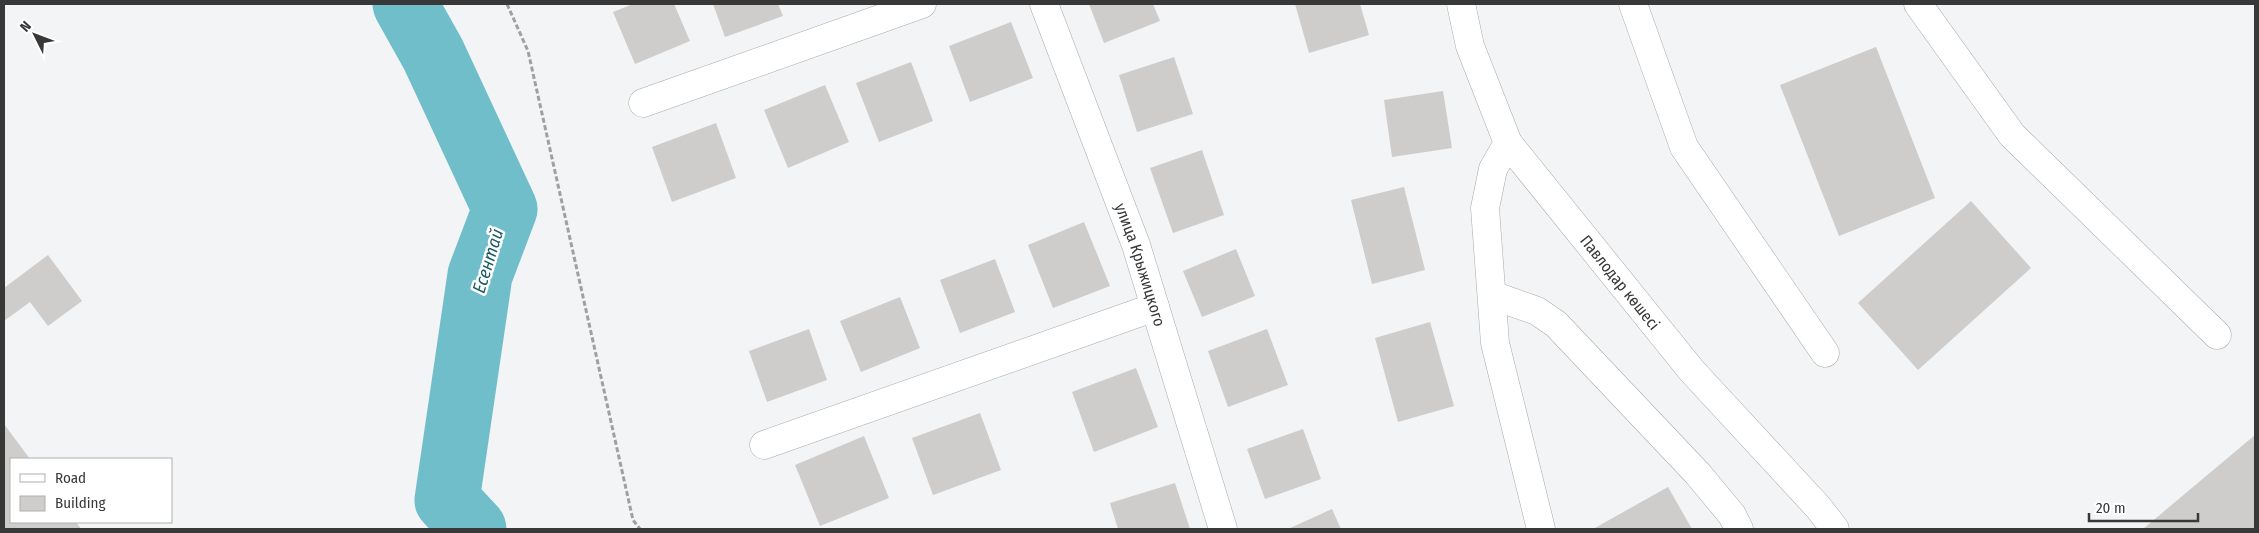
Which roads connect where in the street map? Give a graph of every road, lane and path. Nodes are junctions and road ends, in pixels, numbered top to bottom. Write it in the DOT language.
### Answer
graph roads {
  1 [pos="507,4"];
  2 [pos="922,4"];
  3 [pos="1044,4"];
  4 [pos="1461,4"];
  5 [pos="1633,4"];
  6 [pos="1918,4"];
  7 [pos="643,103"];
  8 [pos="1508,143"];
  9 [pos="1492,295"];
  10 [pos="1155,307"];
  11 [pos="2217,335"];
  12 [pos="1825,353"];
  13 [pos="764,445"];
  14 [pos="640,529"];
  15 [pos="1223,529"];
  16 [pos="1541,529"];
  17 [pos="1739,529"];
  18 [pos="1835,529"];
  1 -- 14 [label="path"];
  2 -- 7 [label="street"];
  3 -- 10 [label="street, улица Крыжицкого"];
  4 -- 8 [label="street, Павлодар көшесі"];
  5 -- 12 [label="street"];
  6 -- 11 [label="street"];
  8 -- 9 [label="street"];
  8 -- 18 [label="street, Павлодар көшесі"];
  9 -- 16 [label="street"];
  9 -- 17 [label="street"];
  10 -- 13 [label="street"];
  10 -- 15 [label="street, улица Крыжицкого"];
}
